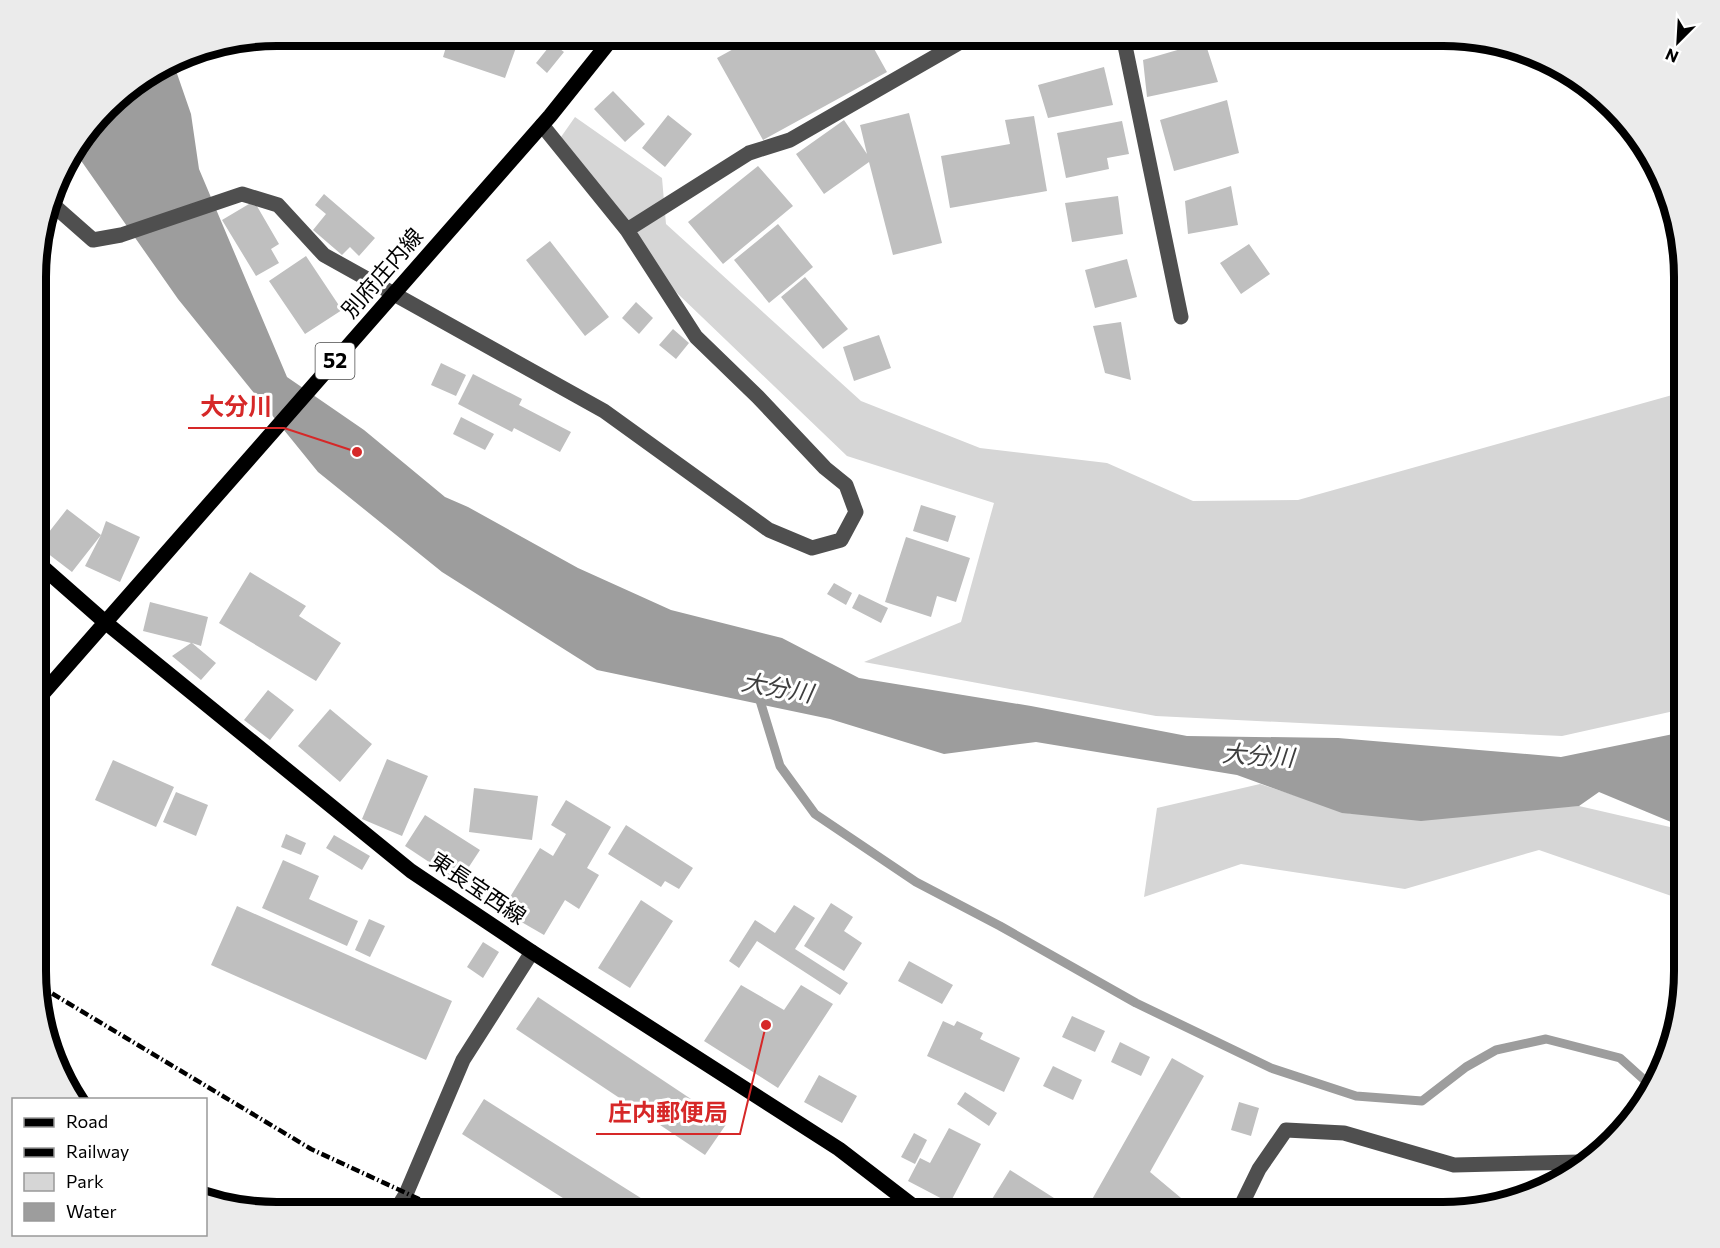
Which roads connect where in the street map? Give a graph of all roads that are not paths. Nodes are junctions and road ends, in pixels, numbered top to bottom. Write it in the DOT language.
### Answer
graph roads {
  1 [pos="606,46"];
  2 [pos="954,46"];
  3 [pos="1125,46"];
  4 [pos="542,125"];
  5 [pos="57,208"];
  6 [pos="627,230"];
  7 [pos="1181,317"];
  8 [pos="46,570"];
  9 [pos="105,622"];
  10 [pos="46,690"];
  11 [pos="532,952"];
  12 [pos="1572,1162"];
  13 [pos="401,1202"];
  14 [pos="908,1202"];
  15 [pos="1243,1202"];
  1 -- 4 [label="main road, 別府庄内線 / 52"];
  2 -- 6 [label="street"];
  3 -- 7 [label="street"];
  4 -- 6 [label="street"];
  4 -- 9 [label="main road, 別府庄内線 / 52"];
  5 -- 6 [label="street"];
  8 -- 9 [label="main road, 東長宝西線"];
  9 -- 10 [label="main road, 別府庄内線 / 52"];
  9 -- 11 [label="main road, 東長宝西線"];
  11 -- 13 [label="street"];
  11 -- 14 [label="main road, 東長宝西線"];
  12 -- 15 [label="street"];
}
